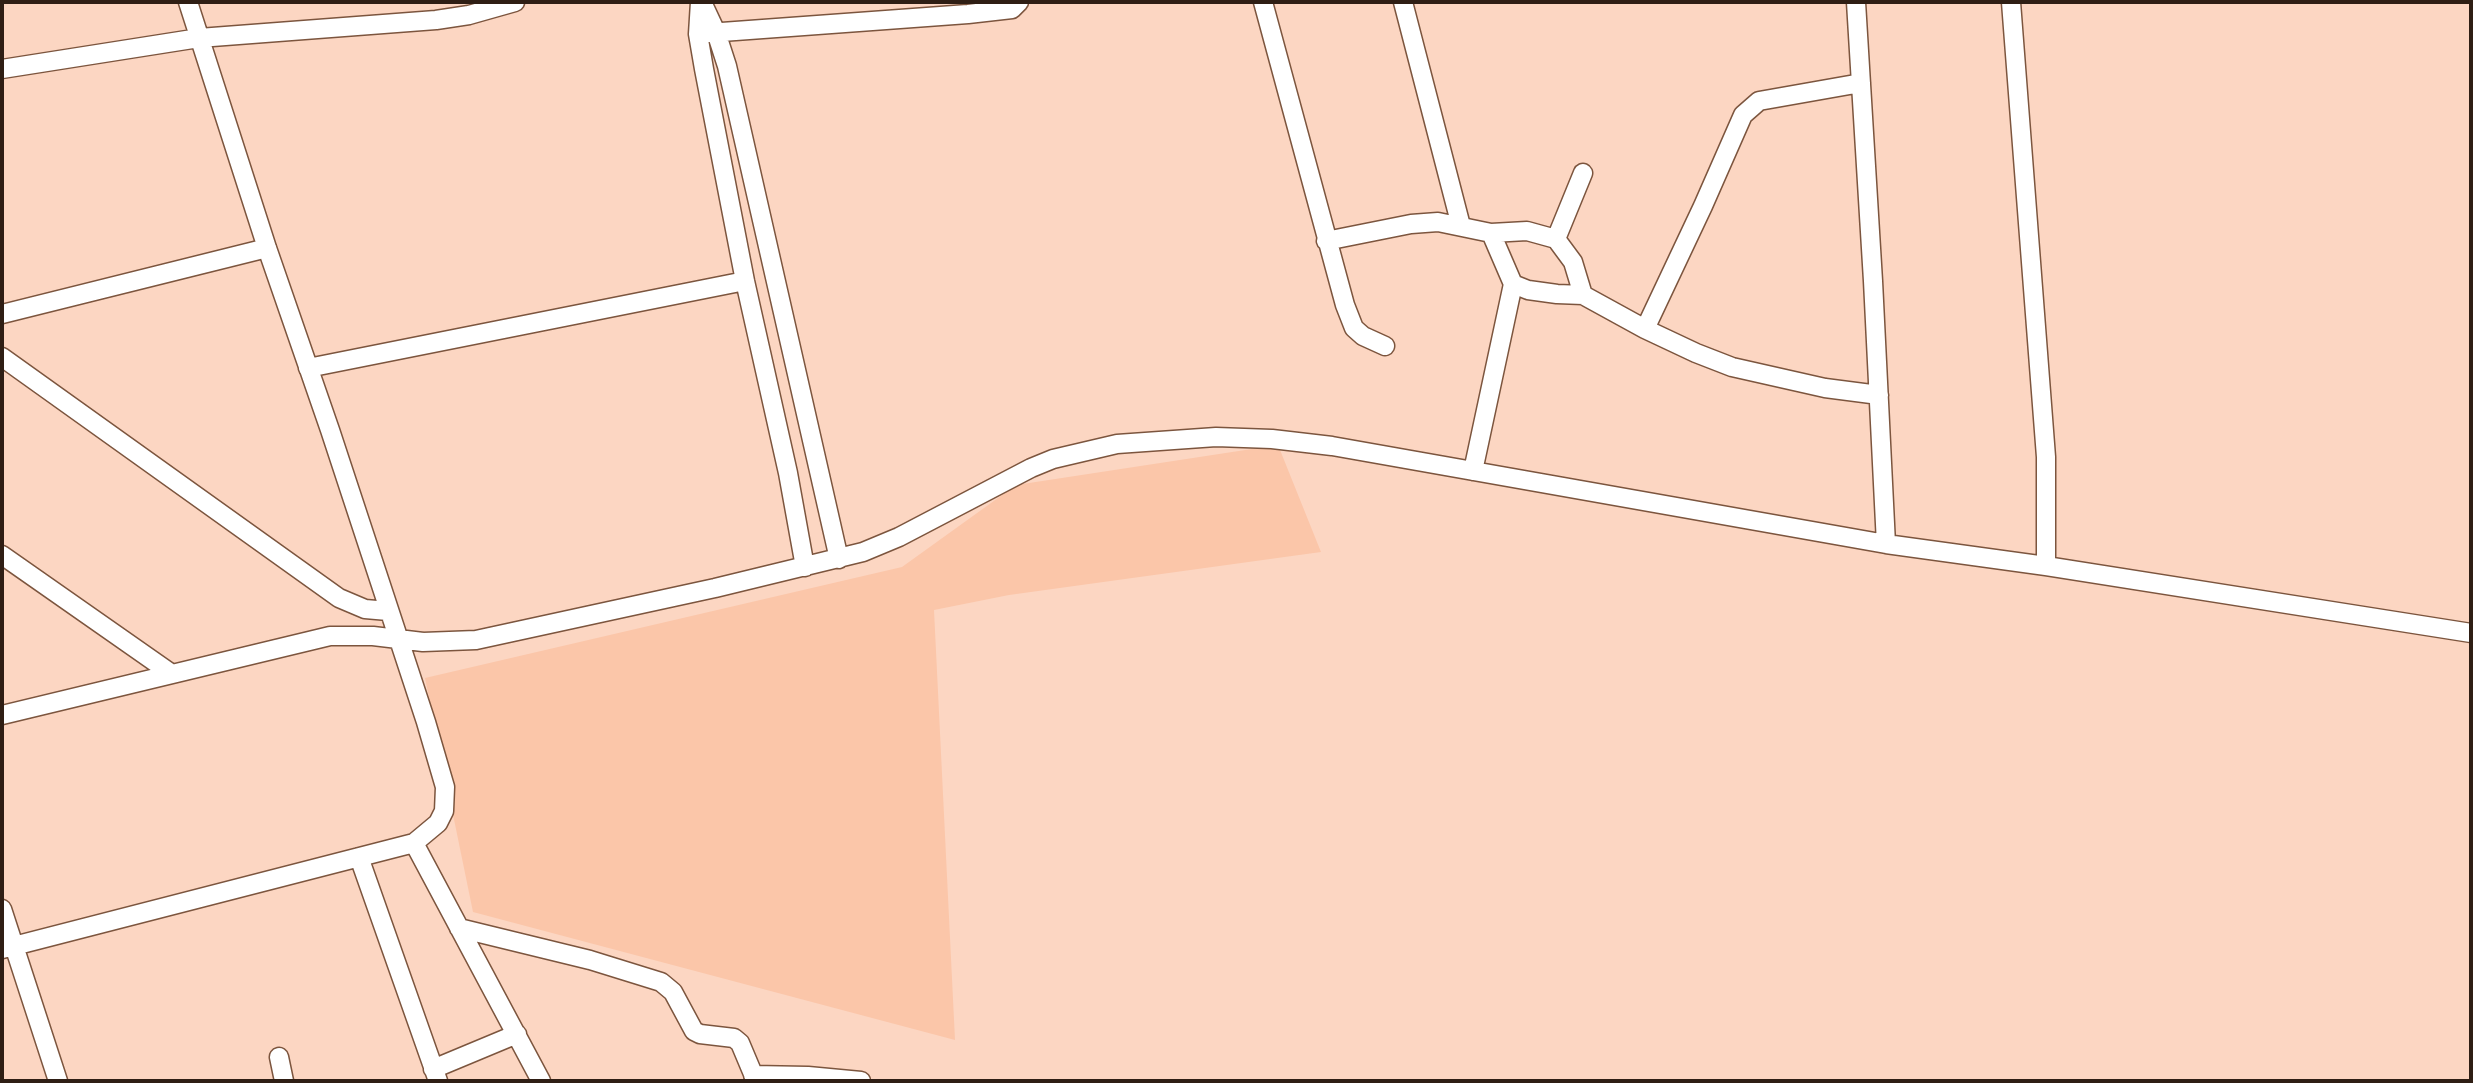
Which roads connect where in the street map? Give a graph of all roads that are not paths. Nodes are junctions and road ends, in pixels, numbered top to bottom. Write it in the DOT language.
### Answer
graph roads {
  1 [pos="188,2"];
  2 [pos="515,2"];
  3 [pos="701,2"];
  4 [pos="1019,2"];
  5 [pos="1263,2"];
  6 [pos="1403,2"];
  7 [pos="1856,2"];
  8 [pos="2011,2"];
  9 [pos="707,33"];
  10 [pos="199,38"];
  11 [pos="2,69"];
  12 [pos="1861,83"];
  13 [pos="1583,173"];
  14 [pos="1461,226"];
  15 [pos="1491,233"];
  16 [pos="1556,239"];
  17 [pos="1326,241"];
  18 [pos="267,248"];
  19 [pos="745,281"];
  20 [pos="1513,284"];
  21 [pos="1583,295"];
  22 [pos="2,314"];
  23 [pos="1645,329"];
  24 [pos="1385,346"];
  25 [pos="2,357"];
  26 [pos="308,368"];
  27 [pos="1879,395"];
  28 [pos="1474,471"];
  29 [pos="1886,544"];
  30 [pos="2,555"];
  31 [pos="839,559"];
  32 [pos="2046,566"];
  33 [pos="805,567"];
  34 [pos="388,611"];
  35 [pos="2471,633"];
  36 [pos="398,639"];
  37 [pos="172,674"];
  38 [pos="2,715"];
  39 [pos="414,843"];
  40 [pos="359,857"];
  41 [pos="2,909"];
  42 [pos="459,928"];
  43 [pos="8,948"];
  44 [pos="517,1034"];
  45 [pos="279,1057"];
  46 [pos="435,1075"];
  47 [pos="755,1078"];
  48 [pos="58,1081"];
  49 [pos="284,1081"];
  50 [pos="541,1081"];
  51 [pos="861,1081"];
  1 -- 10 [label="street"];
  2 -- 10 [label="street"];
  3 -- 9 [label="street"];
  4 -- 9 [label="street"];
  5 -- 17 [label="street"];
  6 -- 14 [label="street"];
  7 -- 12 [label="street"];
  8 -- 32 [label="street"];
  9 -- 19 [label="street"];
  9 -- 31 [label="street"];
  10 -- 11 [label="street"];
  10 -- 18 [label="street"];
  12 -- 23 [label="street"];
  12 -- 27 [label="street"];
  13 -- 16 [label="street"];
  14 -- 15 [label="street"];
  14 -- 17 [label="street"];
  15 -- 16 [label="street"];
  15 -- 20 [label="street"];
  16 -- 21 [label="street"];
  17 -- 24 [label="street"];
  18 -- 22 [label="street"];
  18 -- 26 [label="street"];
  19 -- 26 [label="street"];
  19 -- 33 [label="street"];
  20 -- 21 [label="street"];
  20 -- 28 [label="street"];
  21 -- 23 [label="street"];
  23 -- 27 [label="street"];
  25 -- 34 [label="street"];
  26 -- 34 [label="street"];
  27 -- 29 [label="street"];
  28 -- 29 [label="street"];
  28 -- 31 [label="street"];
  29 -- 32 [label="street"];
  30 -- 37 [label="street"];
  31 -- 33 [label="street"];
  32 -- 35 [label="street"];
  33 -- 36 [label="street"];
  34 -- 36 [label="street"];
  36 -- 37 [label="street"];
  36 -- 39 [label="street"];
  37 -- 38 [label="street"];
  39 -- 40 [label="street"];
  39 -- 42 [label="street"];
  40 -- 43 [label="street"];
  40 -- 46 [label="street"];
  41 -- 43 [label="street"];
  42 -- 44 [label="street"];
  42 -- 47 [label="street"];
  43 -- 48 [label="street"];
  44 -- 46 [label="street"];
  44 -- 50 [label="street"];
  45 -- 49 [label="street"];
  47 -- 51 [label="street"];
}
